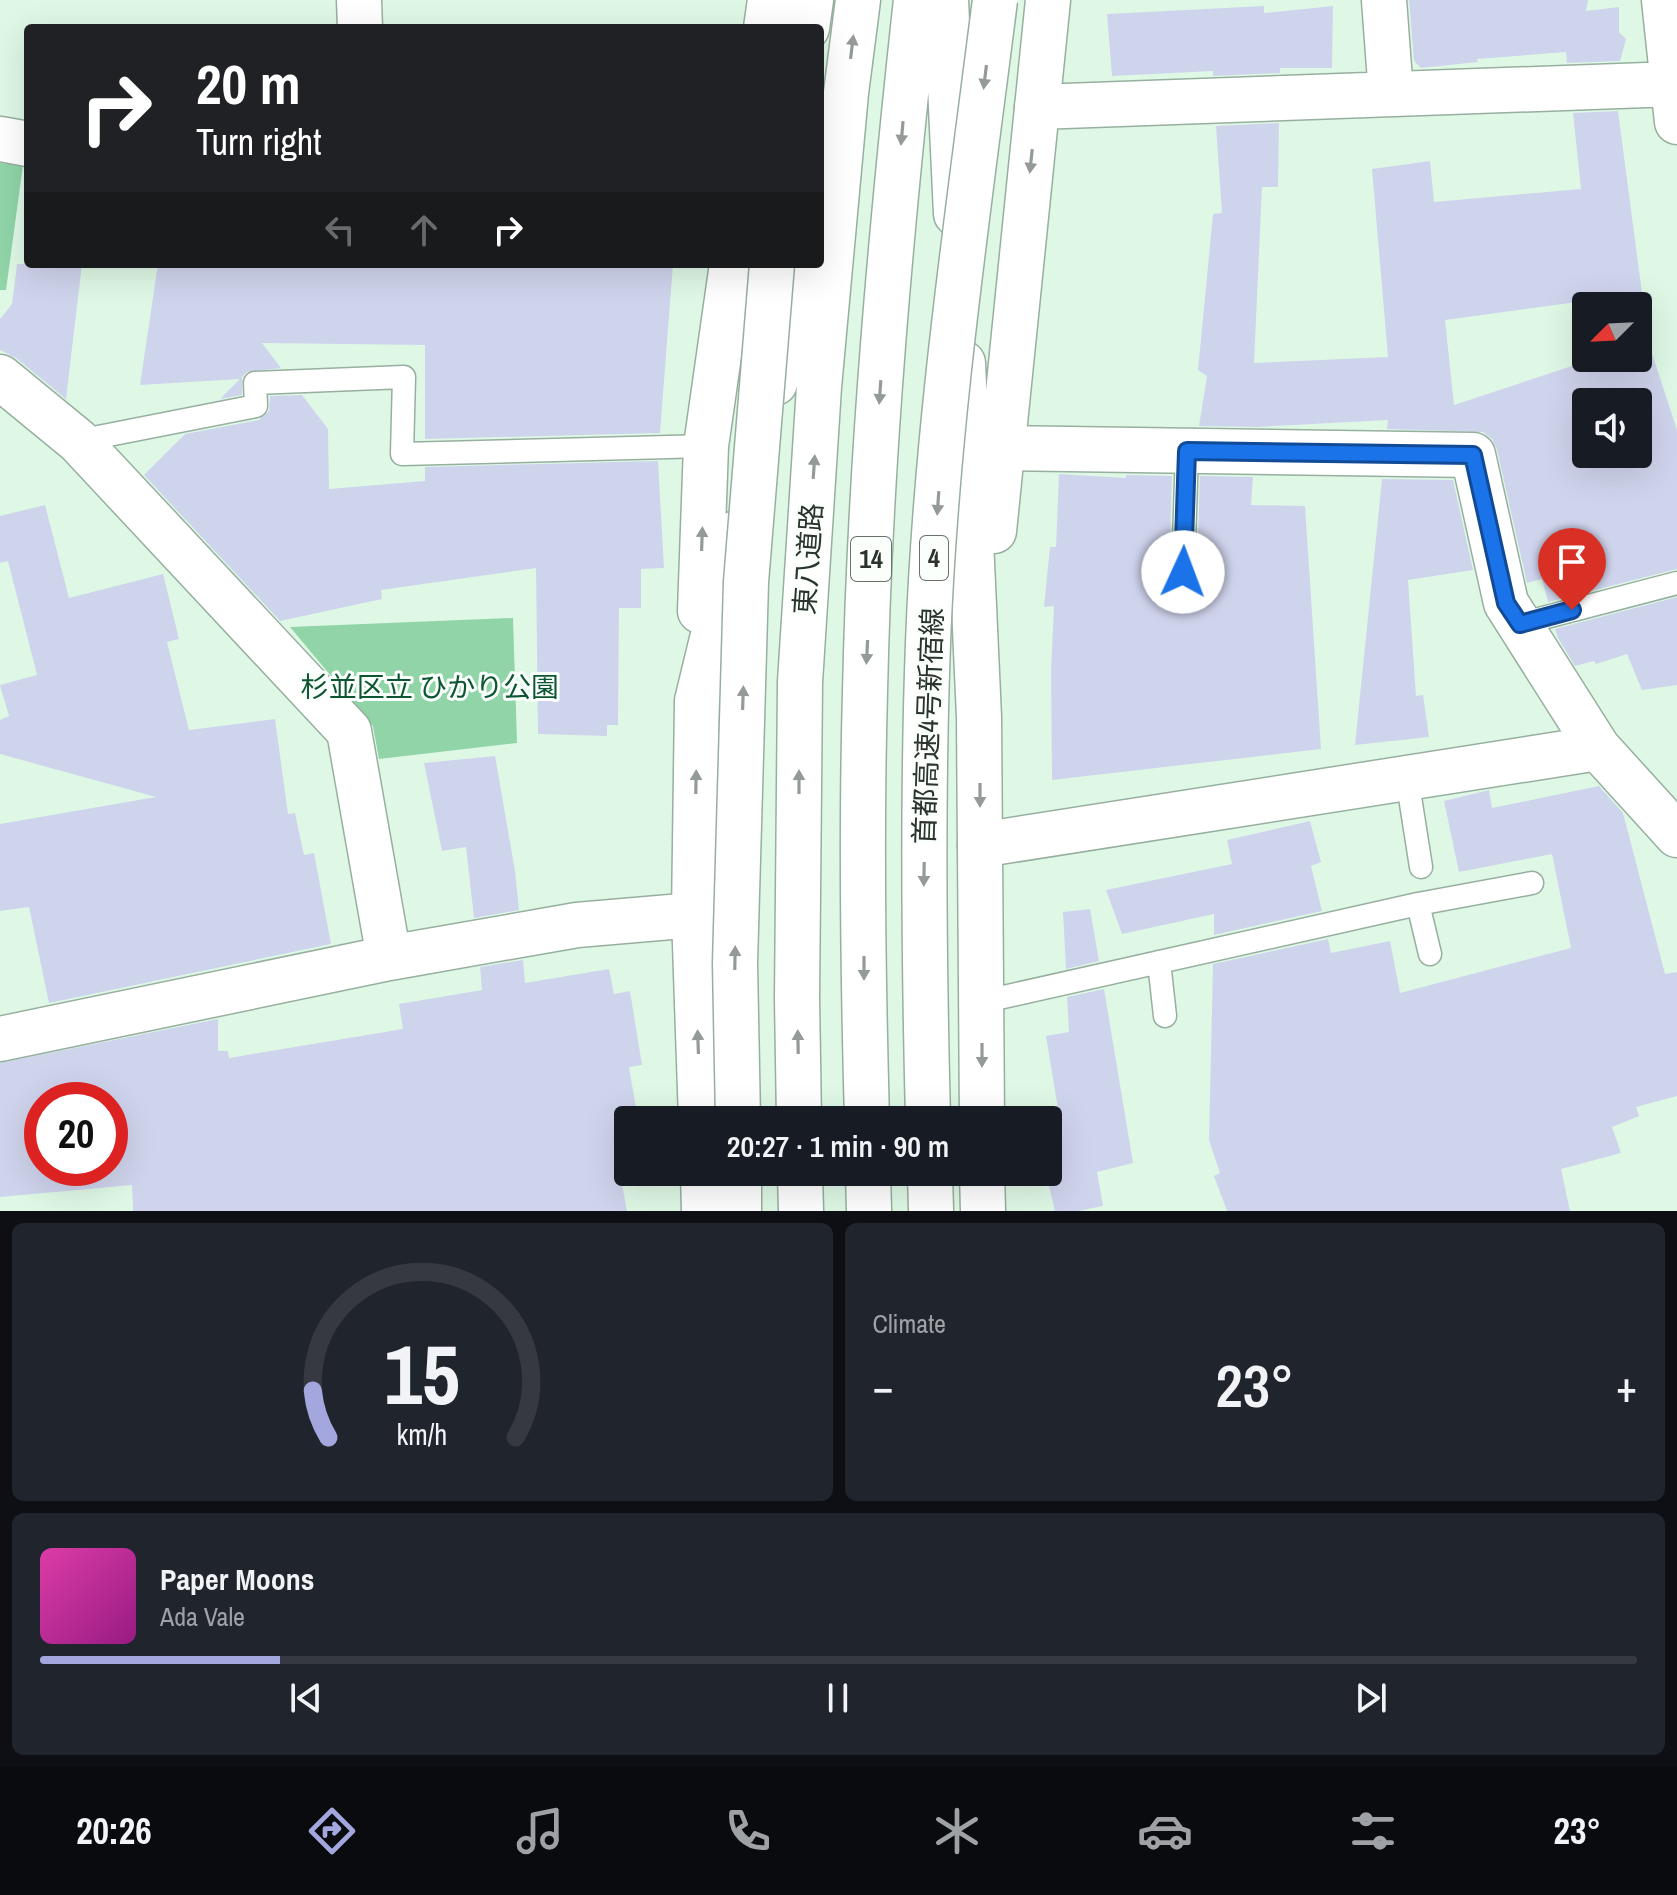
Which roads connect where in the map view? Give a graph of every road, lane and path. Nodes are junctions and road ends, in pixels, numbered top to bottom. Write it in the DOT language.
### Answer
graph roads {
  1 [pos="359,0"];
  2 [pos="770,0"];
  3 [pos="811,0"];
  4 [pos="858,0"];
  5 [pos="916,0"];
  6 [pos="946,0"];
  7 [pos="995,0"];
  8 [pos="1048,0"];
  9 [pos="1384,0"];
  10 [pos="1664,0"];
  11 [pos="360,24"];
  12 [pos="767,24"];
  13 [pos="808,24"];
  14 [pos="846,93"];
  15 [pos="1391,94"];
  16 [pos="1675,103"];
  17 [pos="1037,107"];
  18 [pos="0,139"];
  19 [pos="24,143"];
  20 [pos="824,183"];
  21 [pos="731,268"];
  22 [pos="772,268"];
  23 [pos="803,268"];
  24 [pos="0,377"];
  25 [pos="78,441"];
  26 [pos="706,446"];
  27 [pos="1000,448"];
  28 [pos="1187,451"];
  29 [pos="1183,572"];
  30 [pos="1677,583"];
  31 [pos="1520,624"];
  32 [pos="697,701"];
  33 [pos="979,717"];
  34 [pos="1598,748"];
  35 [pos="1407,778"];
  36 [pos="1677,835"];
  37 [pos="980,845"];
  38 [pos="1421,867"];
  39 [pos="1532,883"];
  40 [pos="1418,904"];
  41 [pos="694,915"];
  42 [pos="1430,954"];
  43 [pos="389,958"];
  44 [pos="1159,962"];
  45 [pos="981,1002"];
  46 [pos="1165,1016"];
  47 [pos="0,1039"];
  48 [pos="701,1106"];
  49 [pos="738,1106"];
  50 [pos="799,1106"];
  51 [pos="867,1106"];
  52 [pos="928,1106"];
  53 [pos="982,1106"];
  54 [pos="703,1186"];
  55 [pos="739,1186"];
  56 [pos="800,1186"];
  57 [pos="868,1186"];
  58 [pos="930,1186"];
  59 [pos="982,1186"];
  60 [pos="704,1211"];
  61 [pos="739,1211"];
  62 [pos="801,1211"];
  63 [pos="869,1211"];
  64 [pos="931,1211"];
  65 [pos="983,1211"];
  1 -- 11 [label="main road"];
  2 -- 12 [label="main road"];
  3 -- 13 [label="main road"];
  14 -- 4 [label="main road, 東八道路 / 14, one-way"];
  5 -- 51 [label="main road, 14, one-way"];
  6 -- 33 [label="main road"];
  7 -- 52 [label="main road, 首都高速4号新宿線 / 4, one-way, bridge"];
  8 -- 17 [label="main road"];
  9 -- 15 [label="main road"];
  10 -- 16 [label="main road"];
  14 -- 20 [label="main road, 14"];
  50 -- 14 [label="main road, 東八道路 / 14, one-way"];
  15 -- 16 [label="main road"];
  15 -- 17 [label="main road"];
  17 -- 27 [label="main road, one-way"];
  18 -- 19 [label="main road"];
  21 -- 26 [label="main road"];
  49 -- 22 [label="main road, one-way, bridge"];
  23 -- 32 [label="main road"];
  24 -- 25 [label="main road"];
  25 -- 26 [label="lane"];
  25 -- 43 [label="main road"];
  32 -- 26 [label="main road, one-way"];
  27 -- 28 [label="main road"];
  27 -- 33 [label="main road"];
  28 -- 29 [label="lane"];
  28 -- 31 [label="main road"];
  30 -- 31 [label="lane"];
  31 -- 34 [label="main road"];
  41 -- 32 [label="main road, one-way"];
  33 -- 37 [label="main road, one-way"];
  34 -- 35 [label="main road"];
  34 -- 36 [label="main road"];
  35 -- 37 [label="main road"];
  35 -- 38 [label="lane"];
  37 -- 45 [label="main road"];
  39 -- 40 [label="lane"];
  40 -- 42 [label="lane"];
  40 -- 44 [label="lane"];
  41 -- 43 [label="main road"];
  48 -- 41 [label="main road, one-way"];
  43 -- 47 [label="main road"];
  44 -- 45 [label="lane"];
  44 -- 46 [label="lane"];
  45 -- 53 [label="main road, one-way"];
  54 -- 60 [label="main road"];
  55 -- 61 [label="main road"];
  56 -- 62 [label="main road"];
  57 -- 63 [label="main road"];
  58 -- 64 [label="main road"];
  59 -- 65 [label="main road"];
}
